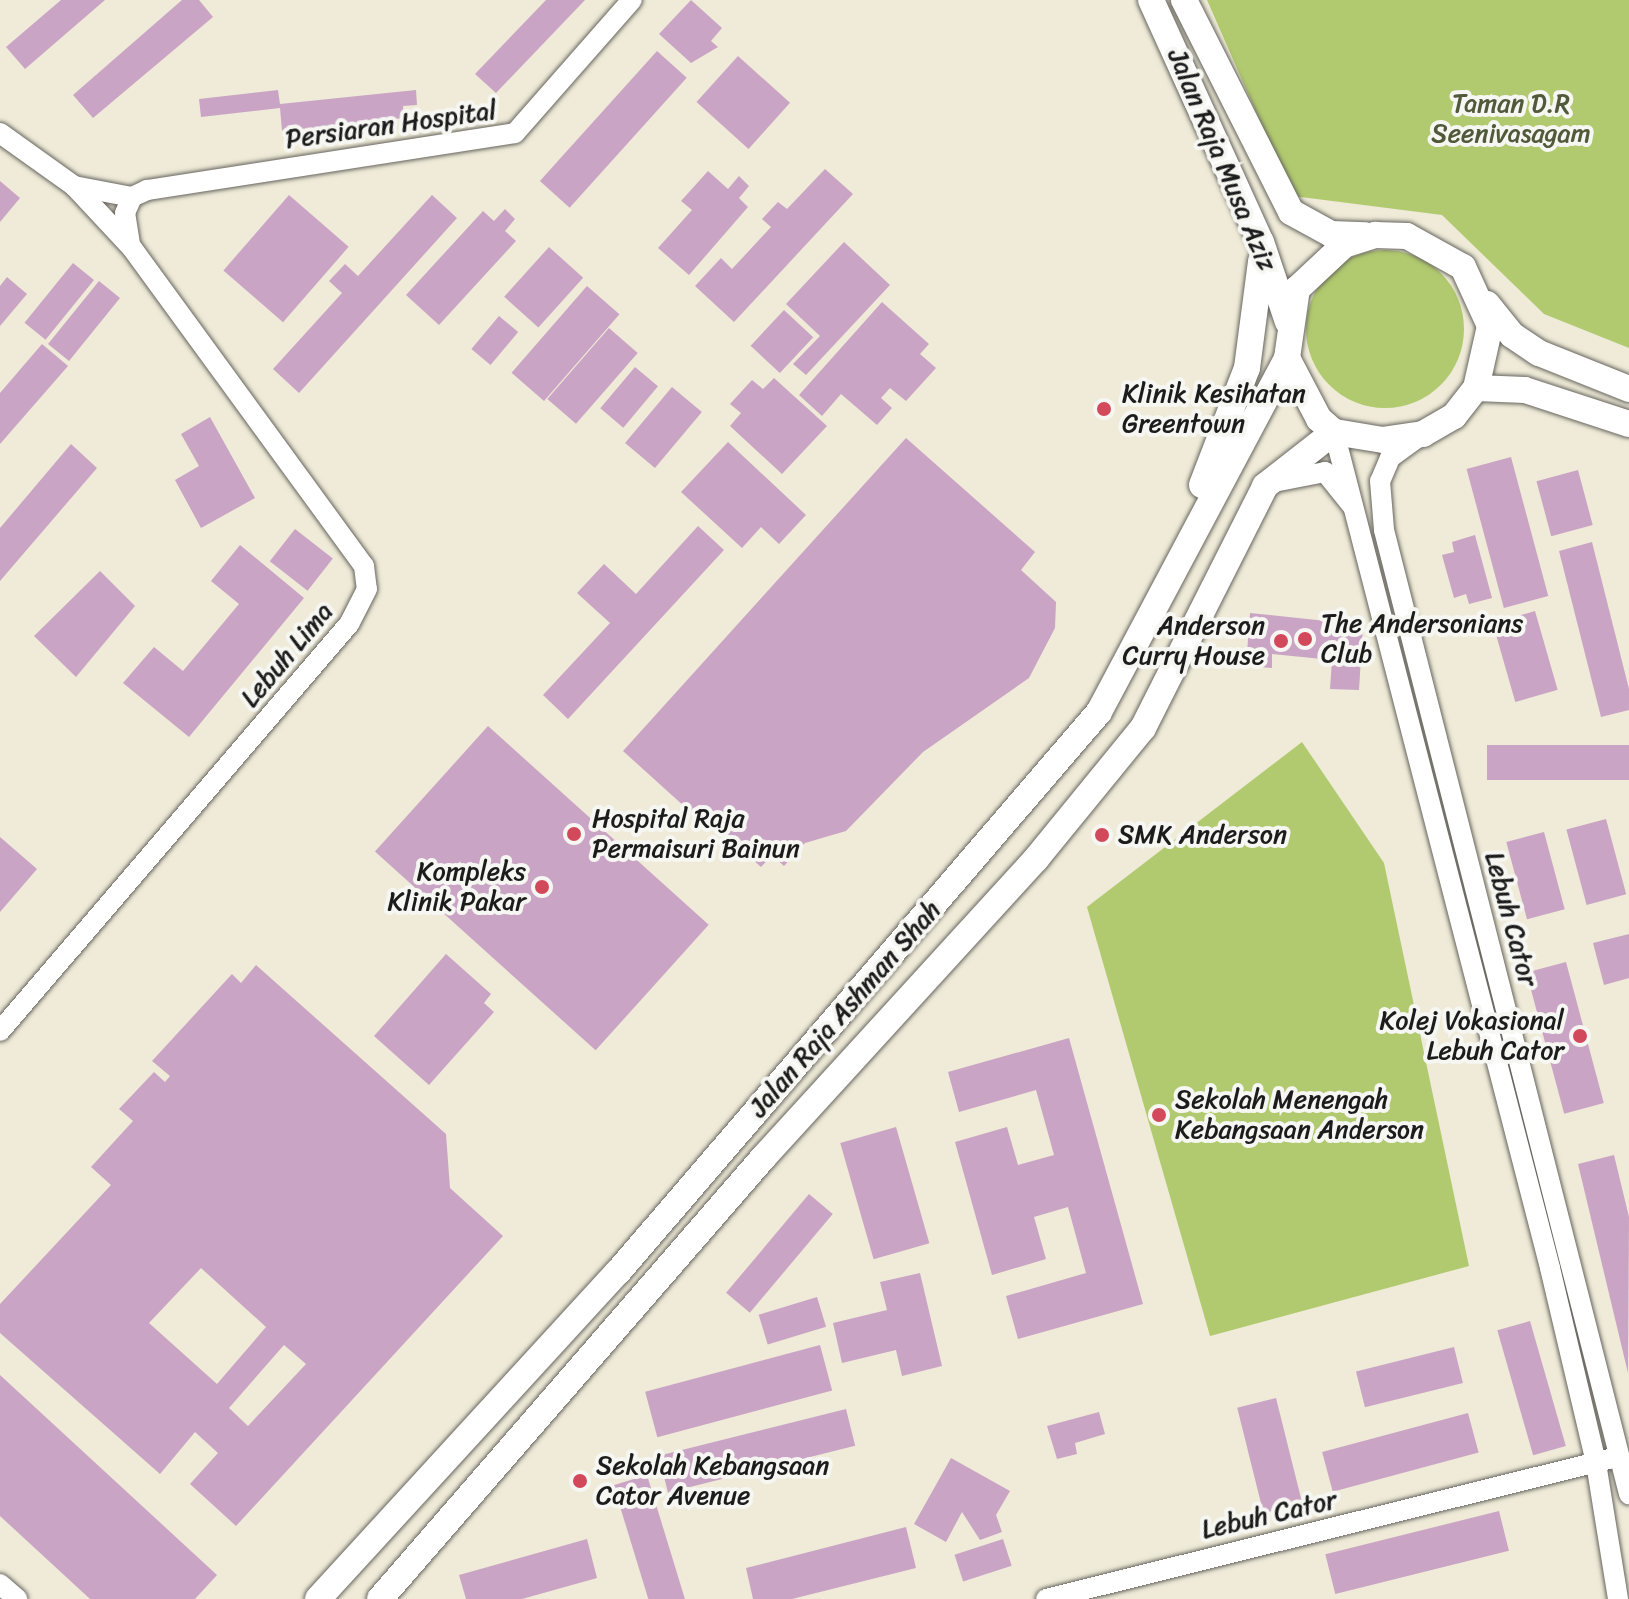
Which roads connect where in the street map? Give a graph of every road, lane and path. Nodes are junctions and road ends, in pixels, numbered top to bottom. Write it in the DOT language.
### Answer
graph roads {
  1 [pos="632,0"];
  2 [pos="1151,0"];
  3 [pos="1184,0"];
  4 [pos="0,133"];
  5 [pos="74,186"];
  6 [pos="139,194"];
  7 [pos="1375,235"];
  8 [pos="1261,242"];
  9 [pos="132,248"];
  10 [pos="1481,294"];
  11 [pos="1288,322"];
  12 [pos="1287,358"];
  13 [pos="1476,388"];
  14 [pos="1629,389"];
  15 [pos="1629,424"];
  16 [pos="1334,432"];
  17 [pos="1423,434"];
  18 [pos="1265,486"];
  19 [pos="1364,528"];
  20 [pos="1186,539"];
  21 [pos="0,1031"];
  22 [pos="1621,1455"];
  23 [pos="1596,1463"];
  24 [pos="1629,1494"];
  25 [pos="0,1584"];
  26 [pos="17,1599"];
  27 [pos="318,1599"];
  28 [pos="380,1599"];
  29 [pos="1046,1599"];
  30 [pos="1618,1599"];
  1 -- 6 [label="street, Persiaran Hospital"];
  2 -- 8 [label="main road, Jalan Raja Musa Aziz"];
  3 -- 7 [label="main road, Jalan Raja Musa Aziz"];
  4 -- 5 [label="street, Lebuh Lima"];
  5 -- 6 [label="street, Lebuh Lima"];
  5 -- 9 [label="street, Lebuh Lima"];
  6 -- 9 [label="street, Lebuh Lima"];
  7 -- 10 [label="main road"];
  7 -- 11 [label="main road"];
  8 -- 11 [label="main road, Jalan Raja Musa Aziz"];
  8 -- 20 [label="main road"];
  9 -- 21 [label="street, Lebuh Lima"];
  10 -- 13 [label="main road"];
  10 -- 14 [label="main road"];
  11 -- 12 [label="main road"];
  12 -- 16 [label="main road"];
  12 -- 20 [label="main road, Jalan Raja Ashman Shah"];
  13 -- 15 [label="main road"];
  13 -- 17 [label="main road"];
  16 -- 17 [label="main road"];
  16 -- 18 [label="main road, Jalan Raja Ashman Shah"];
  16 -- 19 [label="street, Lebuh Cator"];
  17 -- 22 [label="street, Lebuh Cator"];
  18 -- 19 [label="street"];
  18 -- 28 [label="main road, Jalan Raja Ashman Shah"];
  19 -- 23 [label="street, Lebuh Cator"];
  20 -- 27 [label="main road, Jalan Raja Ashman Shah"];
  22 -- 23 [label="street, Lebuh Cator"];
  22 -- 24 [label="street"];
  23 -- 29 [label="street, Lebuh Cator"];
  23 -- 30 [label="street"];
  25 -- 26 [label="street"];
}
